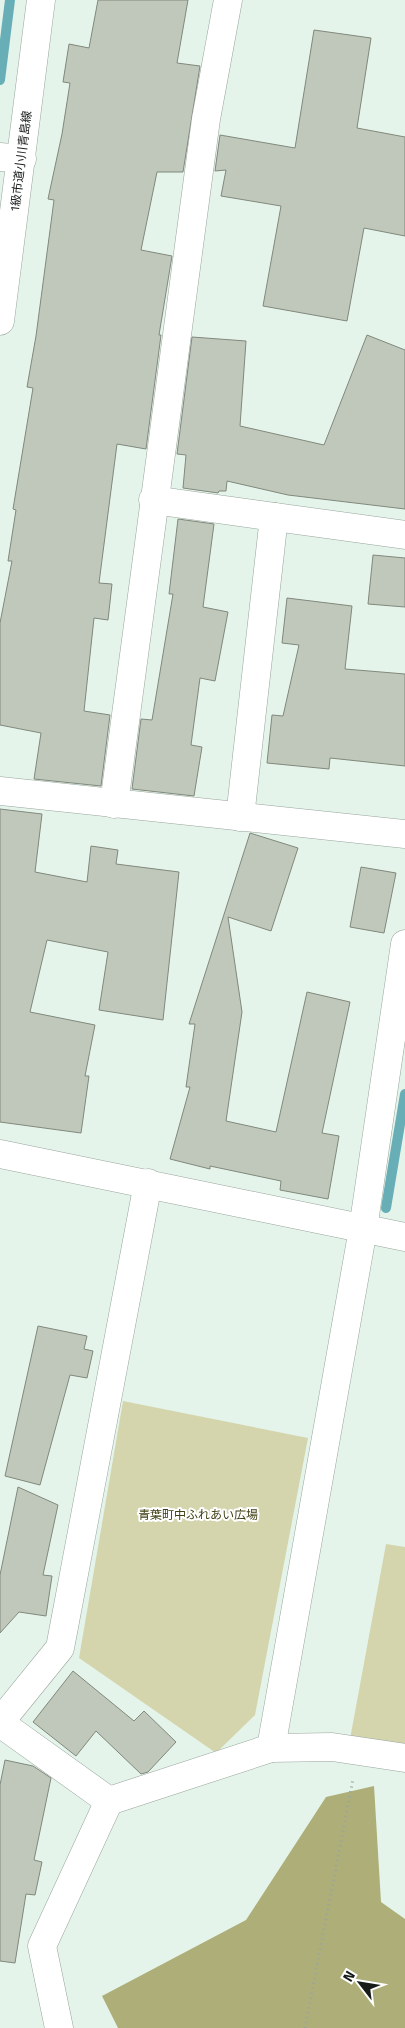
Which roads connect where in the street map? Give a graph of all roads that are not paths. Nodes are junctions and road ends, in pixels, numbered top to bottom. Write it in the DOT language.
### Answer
graph roads {
  1 [pos="41,0"];
  2 [pos="228,0"];
  3 [pos="11,158"];
  4 [pos="0,321"];
  5 [pos="153,500"];
  6 [pos="274,517"];
  7 [pos="405,535"];
  8 [pos="0,791"];
  9 [pos="114,804"];
  10 [pos="240,817"];
  11 [pos="405,834"];
  12 [pos="405,944"];
  13 [pos="0,1154"];
  14 [pos="148,1183"];
  15 [pos="363,1229"];
  16 [pos="405,1237"];
  17 [pos="0,1723"];
  18 [pos="271,1748"];
  19 [pos="405,1758"];
  20 [pos="109,1801"];
  21 [pos="59,2028"];
  1 -- 3 [label="street, 1級市道小川青島線"];
  2 -- 5 [label="street"];
  3 -- 4 [label="street, 1級市道小川青島線"];
  5 -- 6 [label="street"];
  5 -- 9 [label="street"];
  6 -- 7 [label="street"];
  6 -- 10 [label="street"];
  8 -- 9 [label="street"];
  9 -- 10 [label="street"];
  10 -- 11 [label="street"];
  12 -- 15 [label="street"];
  13 -- 14 [label="street"];
  14 -- 15 [label="street"];
  14 -- 17 [label="street"];
  15 -- 16 [label="street"];
  15 -- 18 [label="street"];
  17 -- 20 [label="street"];
  18 -- 19 [label="street"];
  18 -- 20 [label="street"];
  20 -- 21 [label="street"];
}
